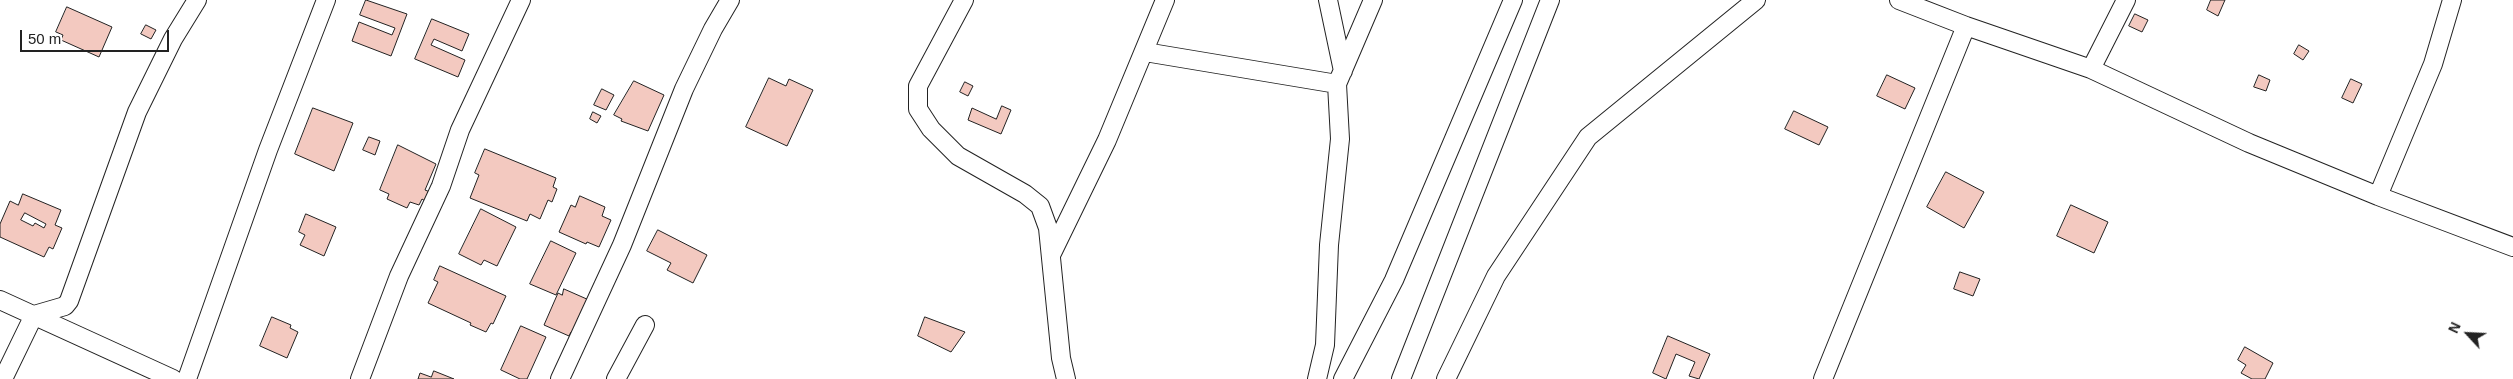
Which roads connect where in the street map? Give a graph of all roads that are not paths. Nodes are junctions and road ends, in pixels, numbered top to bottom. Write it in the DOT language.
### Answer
graph roads {
  1 [pos="197,0"];
  2 [pos="326,0"];
  3 [pos="521,0"];
  4 [pos="730,0"];
  5 [pos="964,0"];
  6 [pos="1165,0"];
  7 [pos="1328,0"];
  8 [pos="1373,0"];
  9 [pos="1514,0"];
  10 [pos="1550,0"];
  11 [pos="1756,0"];
  12 [pos="1899,0"];
  13 [pos="2126,0"];
  14 [pos="2452,0"];
  15 [pos="1966,26"];
  16 [pos="1145,52"];
  17 [pos="2091,69"];
  18 [pos="1340,78"];
  19 [pos="2378,196"];
  20 [pos="2513,247"];
  21 [pos="1050,255"];
  22 [pos="0,300"];
  23 [pos="34,315"];
  24 [pos="645,325"];
  25 [pos="3,379"];
  26 [pos="173,379"];
  27 [pos="187,379"];
  28 [pos="360,379"];
  29 [pos="560,379"];
  30 [pos="616,379"];
  31 [pos="1066,379"];
  32 [pos="1317,379"];
  33 [pos="1343,379"];
  34 [pos="1401,379"];
  35 [pos="1446,379"];
  36 [pos="1823,379"];
  1 -- 23 [label="street"];
  2 -- 27 [label="street"];
  3 -- 28 [label="street"];
  4 -- 29 [label="street"];
  5 -- 21 [label="street"];
  6 -- 16 [label="street"];
  7 -- 18 [label="street"];
  8 -- 18 [label="street"];
  9 -- 33 [label="street"];
  10 -- 34 [label="street"];
  11 -- 35 [label="street"];
  12 -- 15 [label="street"];
  13 -- 17 [label="street"];
  14 -- 19 [label="street"];
  15 -- 17 [label="street"];
  15 -- 36 [label="street"];
  16 -- 18 [label="street"];
  16 -- 21 [label="street"];
  17 -- 19 [label="street"];
  18 -- 32 [label="street"];
  19 -- 20 [label="street"];
  21 -- 31 [label="street"];
  22 -- 23 [label="street"];
  23 -- 25 [label="street"];
  23 -- 26 [label="street"];
  24 -- 30 [label="street"];
}
